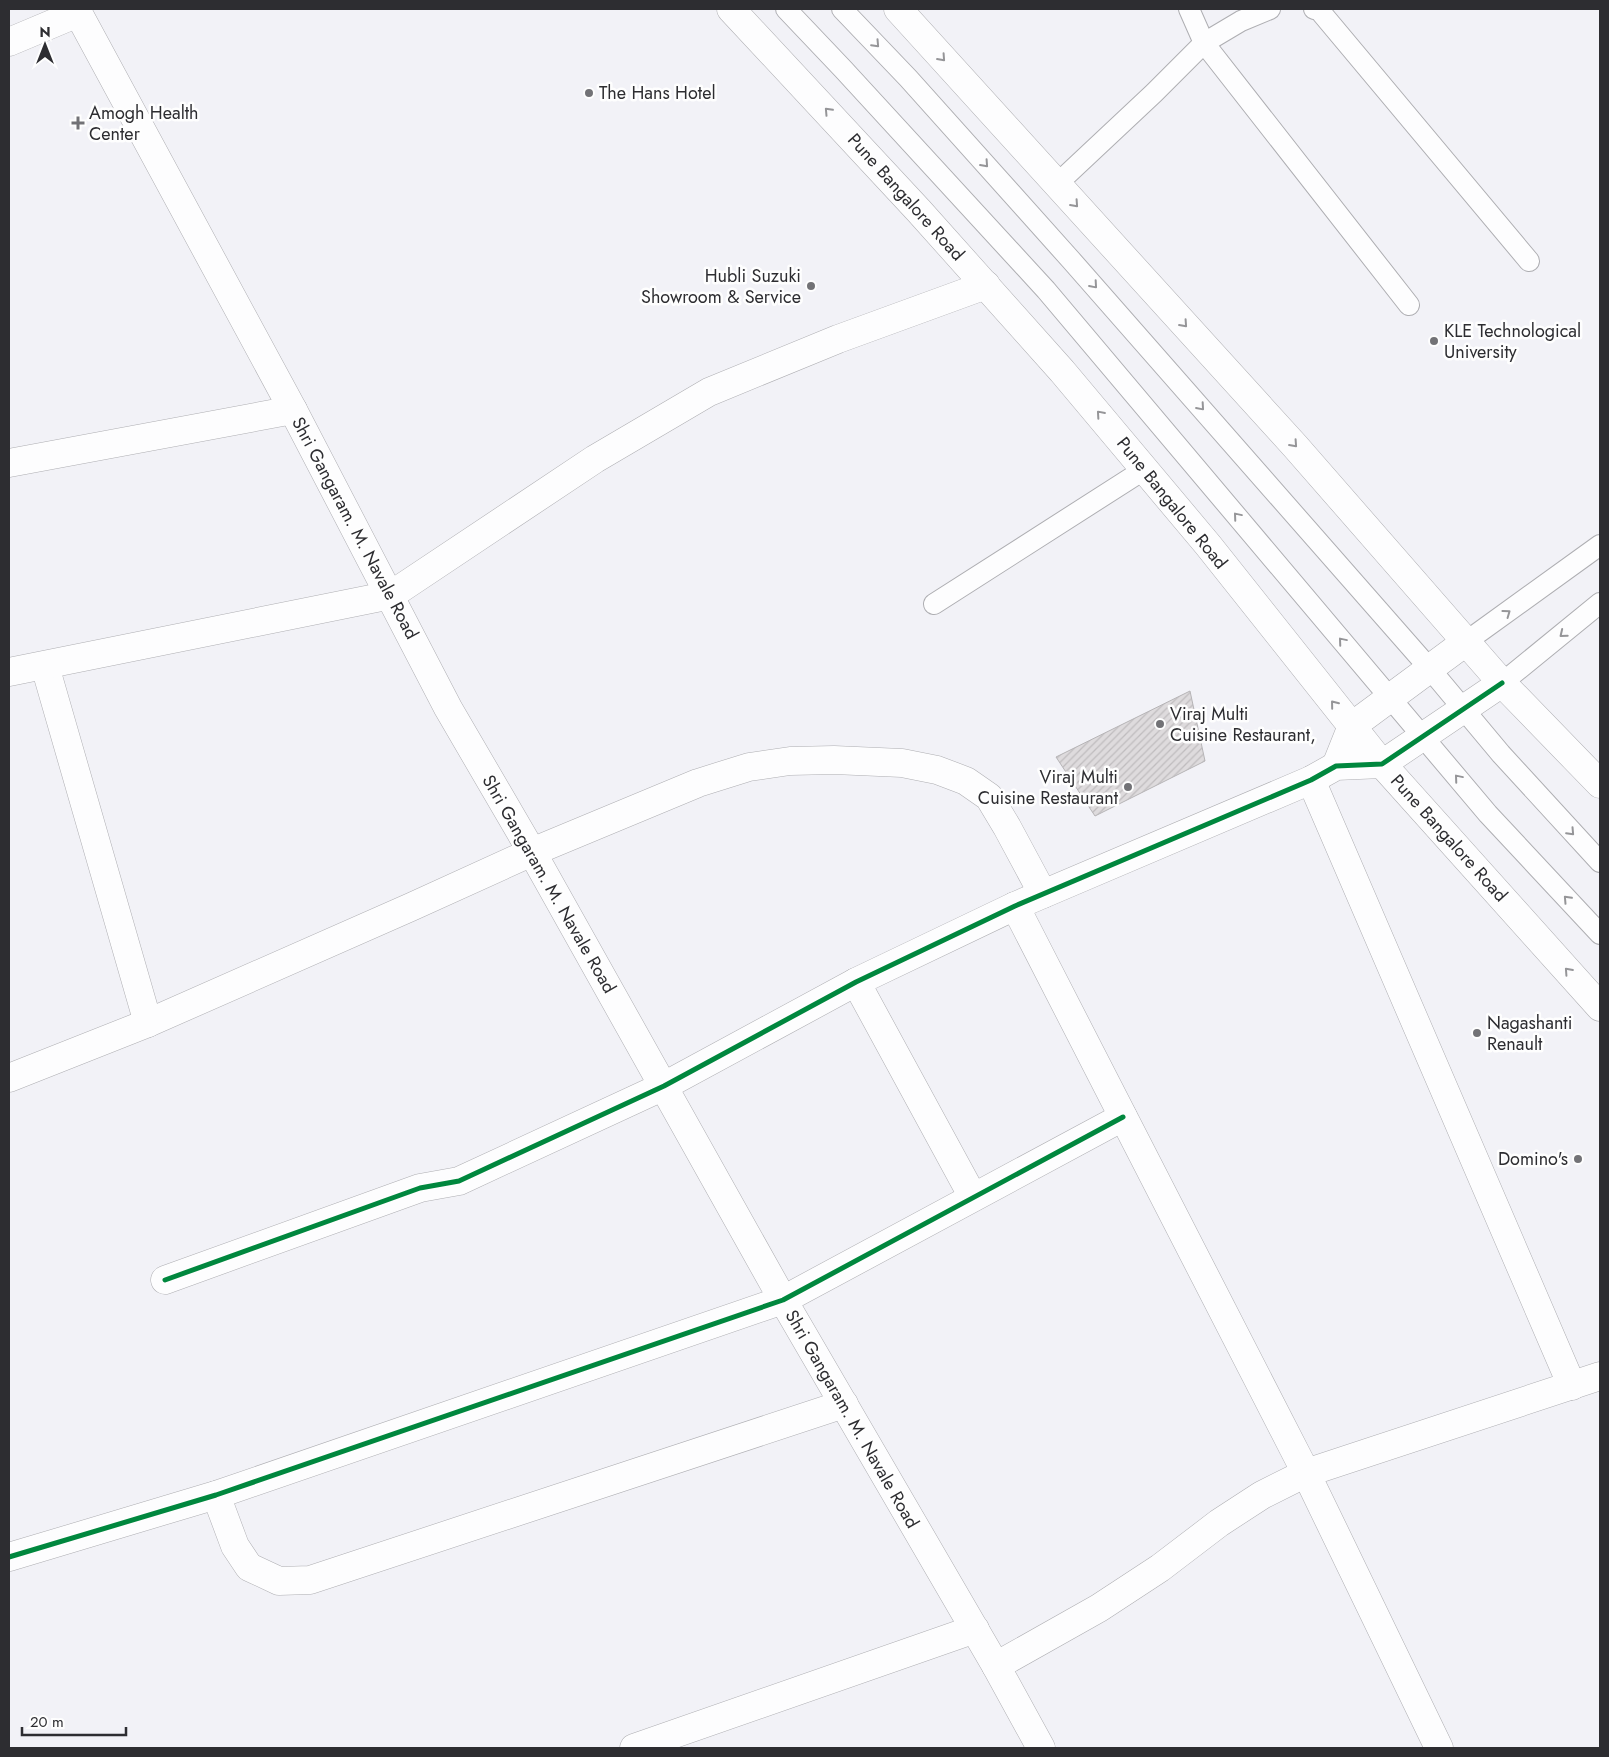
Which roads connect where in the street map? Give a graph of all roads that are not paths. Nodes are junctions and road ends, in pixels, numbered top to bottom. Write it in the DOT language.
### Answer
graph roads {
  1 [pos="731,9"];
  2 [pos="786,9"];
  3 [pos="842,9"];
  4 [pos="898,9"];
  5 [pos="1189,9"];
  6 [pos="1270,9"];
  7 [pos="1314,9"];
  8 [pos="77,11"];
  9 [pos="9,42"];
  10 [pos="1204,43"];
  11 [pos="1057,184"];
  12 [pos="1529,261"];
  13 [pos="986,285"];
  14 [pos="1409,305"];
  15 [pos="293,410"];
  16 [pos="9,463"];
  17 [pos="1145,469"];
  18 [pos="1600,544"];
  19 [pos="390,595"];
  20 [pos="1600,603"];
  21 [pos="934,604"];
  22 [pos="1467,642"];
  23 [pos="45,666"];
  24 [pos="1430,668"];
  25 [pos="9,672"];
  26 [pos="1502,684"];
  27 [pos="1390,698"];
  28 [pos="1463,709"];
  29 [pos="1352,726"];
  30 [pos="1423,737"];
  31 [pos="1382,764"];
  32 [pos="1336,766"];
  33 [pos="1312,780"];
  34 [pos="1600,784"];
  35 [pos="532,852"];
  36 [pos="1600,862"];
  37 [pos="1043,894"];
  38 [pos="1015,906"];
  39 [pos="1600,934"];
  40 [pos="856,982"];
  41 [pos="1600,1007"];
  42 [pos="148,1022"];
  43 [pos="9,1078"];
  44 [pos="664,1086"];
  45 [pos="1123,1117"];
  46 [pos="973,1198"];
  47 [pos="165,1280"];
  48 [pos="783,1300"];
  49 [pos="1600,1376"];
  50 [pos="1572,1386"];
  51 [pos="844,1404"];
  52 [pos="1306,1473"];
  53 [pos="216,1494"];
  54 [pos="9,1557"];
  55 [pos="975,1629"];
  56 [pos="996,1666"];
  57 [pos="634,1748"];
  58 [pos="1041,1748"];
  59 [pos="1439,1748"];
  13 -- 1 [label="street, Pune Bangalore Road, one-way"];
  27 -- 2 [label="lane, one-way"];
  3 -- 24 [label="lane, one-way"];
  4 -- 11 [label="street, one-way"];
  5 -- 10 [label="lane"];
  6 -- 10 [label="lane"];
  7 -- 12 [label="lane"];
  8 -- 9 [label="street"];
  8 -- 15 [label="street, Shri Gangaram. M. Navale Road"];
  10 -- 11 [label="lane"];
  10 -- 14 [label="lane"];
  11 -- 22 [label="street, one-way"];
  17 -- 13 [label="street, Pune Bangalore Road, one-way"];
  13 -- 19 [label="street"];
  15 -- 16 [label="street"];
  15 -- 19 [label="street, Shri Gangaram. M. Navale Road"];
  17 -- 21 [label="lane"];
  29 -- 17 [label="street, Pune Bangalore Road, one-way"];
  22 -- 18 [label="lane, one-way"];
  19 -- 23 [label="street"];
  19 -- 35 [label="street, Shri Gangaram. M. Navale Road"];
  20 -- 26 [label="lane, one-way"];
  22 -- 24 [label="street"];
  22 -- 26 [label="street"];
  23 -- 25 [label="street"];
  23 -- 42 [label="street"];
  24 -- 27 [label="street"];
  24 -- 28 [label="lane"];
  26 -- 28 [label="street"];
  26 -- 34 [label="street"];
  27 -- 29 [label="street"];
  27 -- 30 [label="lane"];
  28 -- 30 [label="street"];
  28 -- 36 [label="lane, one-way"];
  29 -- 31 [label="street, Pune Bangalore Road"];
  29 -- 32 [label="street"];
  30 -- 31 [label="street"];
  39 -- 30 [label="lane, one-way"];
  31 -- 32 [label="street"];
  41 -- 31 [label="street, Pune Bangalore Road, one-way"];
  32 -- 33 [label="street"];
  33 -- 37 [label="street"];
  33 -- 50 [label="street"];
  35 -- 37 [label="street"];
  35 -- 42 [label="street"];
  35 -- 44 [label="street, Shri Gangaram. M. Navale Road"];
  37 -- 38 [label="street"];
  38 -- 40 [label="street"];
  38 -- 45 [label="street"];
  40 -- 44 [label="street"];
  40 -- 46 [label="street"];
  42 -- 43 [label="street"];
  44 -- 47 [label="street"];
  44 -- 48 [label="street, Shri Gangaram. M. Navale Road"];
  45 -- 46 [label="street"];
  45 -- 52 [label="street"];
  46 -- 48 [label="street"];
  48 -- 51 [label="street, Shri Gangaram. M. Navale Road"];
  48 -- 53 [label="street"];
  49 -- 50 [label="street"];
  50 -- 52 [label="street"];
  51 -- 53 [label="street"];
  51 -- 55 [label="street, Shri Gangaram. M. Navale Road"];
  52 -- 56 [label="street"];
  52 -- 59 [label="street"];
  53 -- 54 [label="street"];
  55 -- 56 [label="street, Shri Gangaram. M. Navale Road"];
  55 -- 57 [label="street"];
  56 -- 58 [label="street, Shri Gangaram. M. Navale Road"];
}
